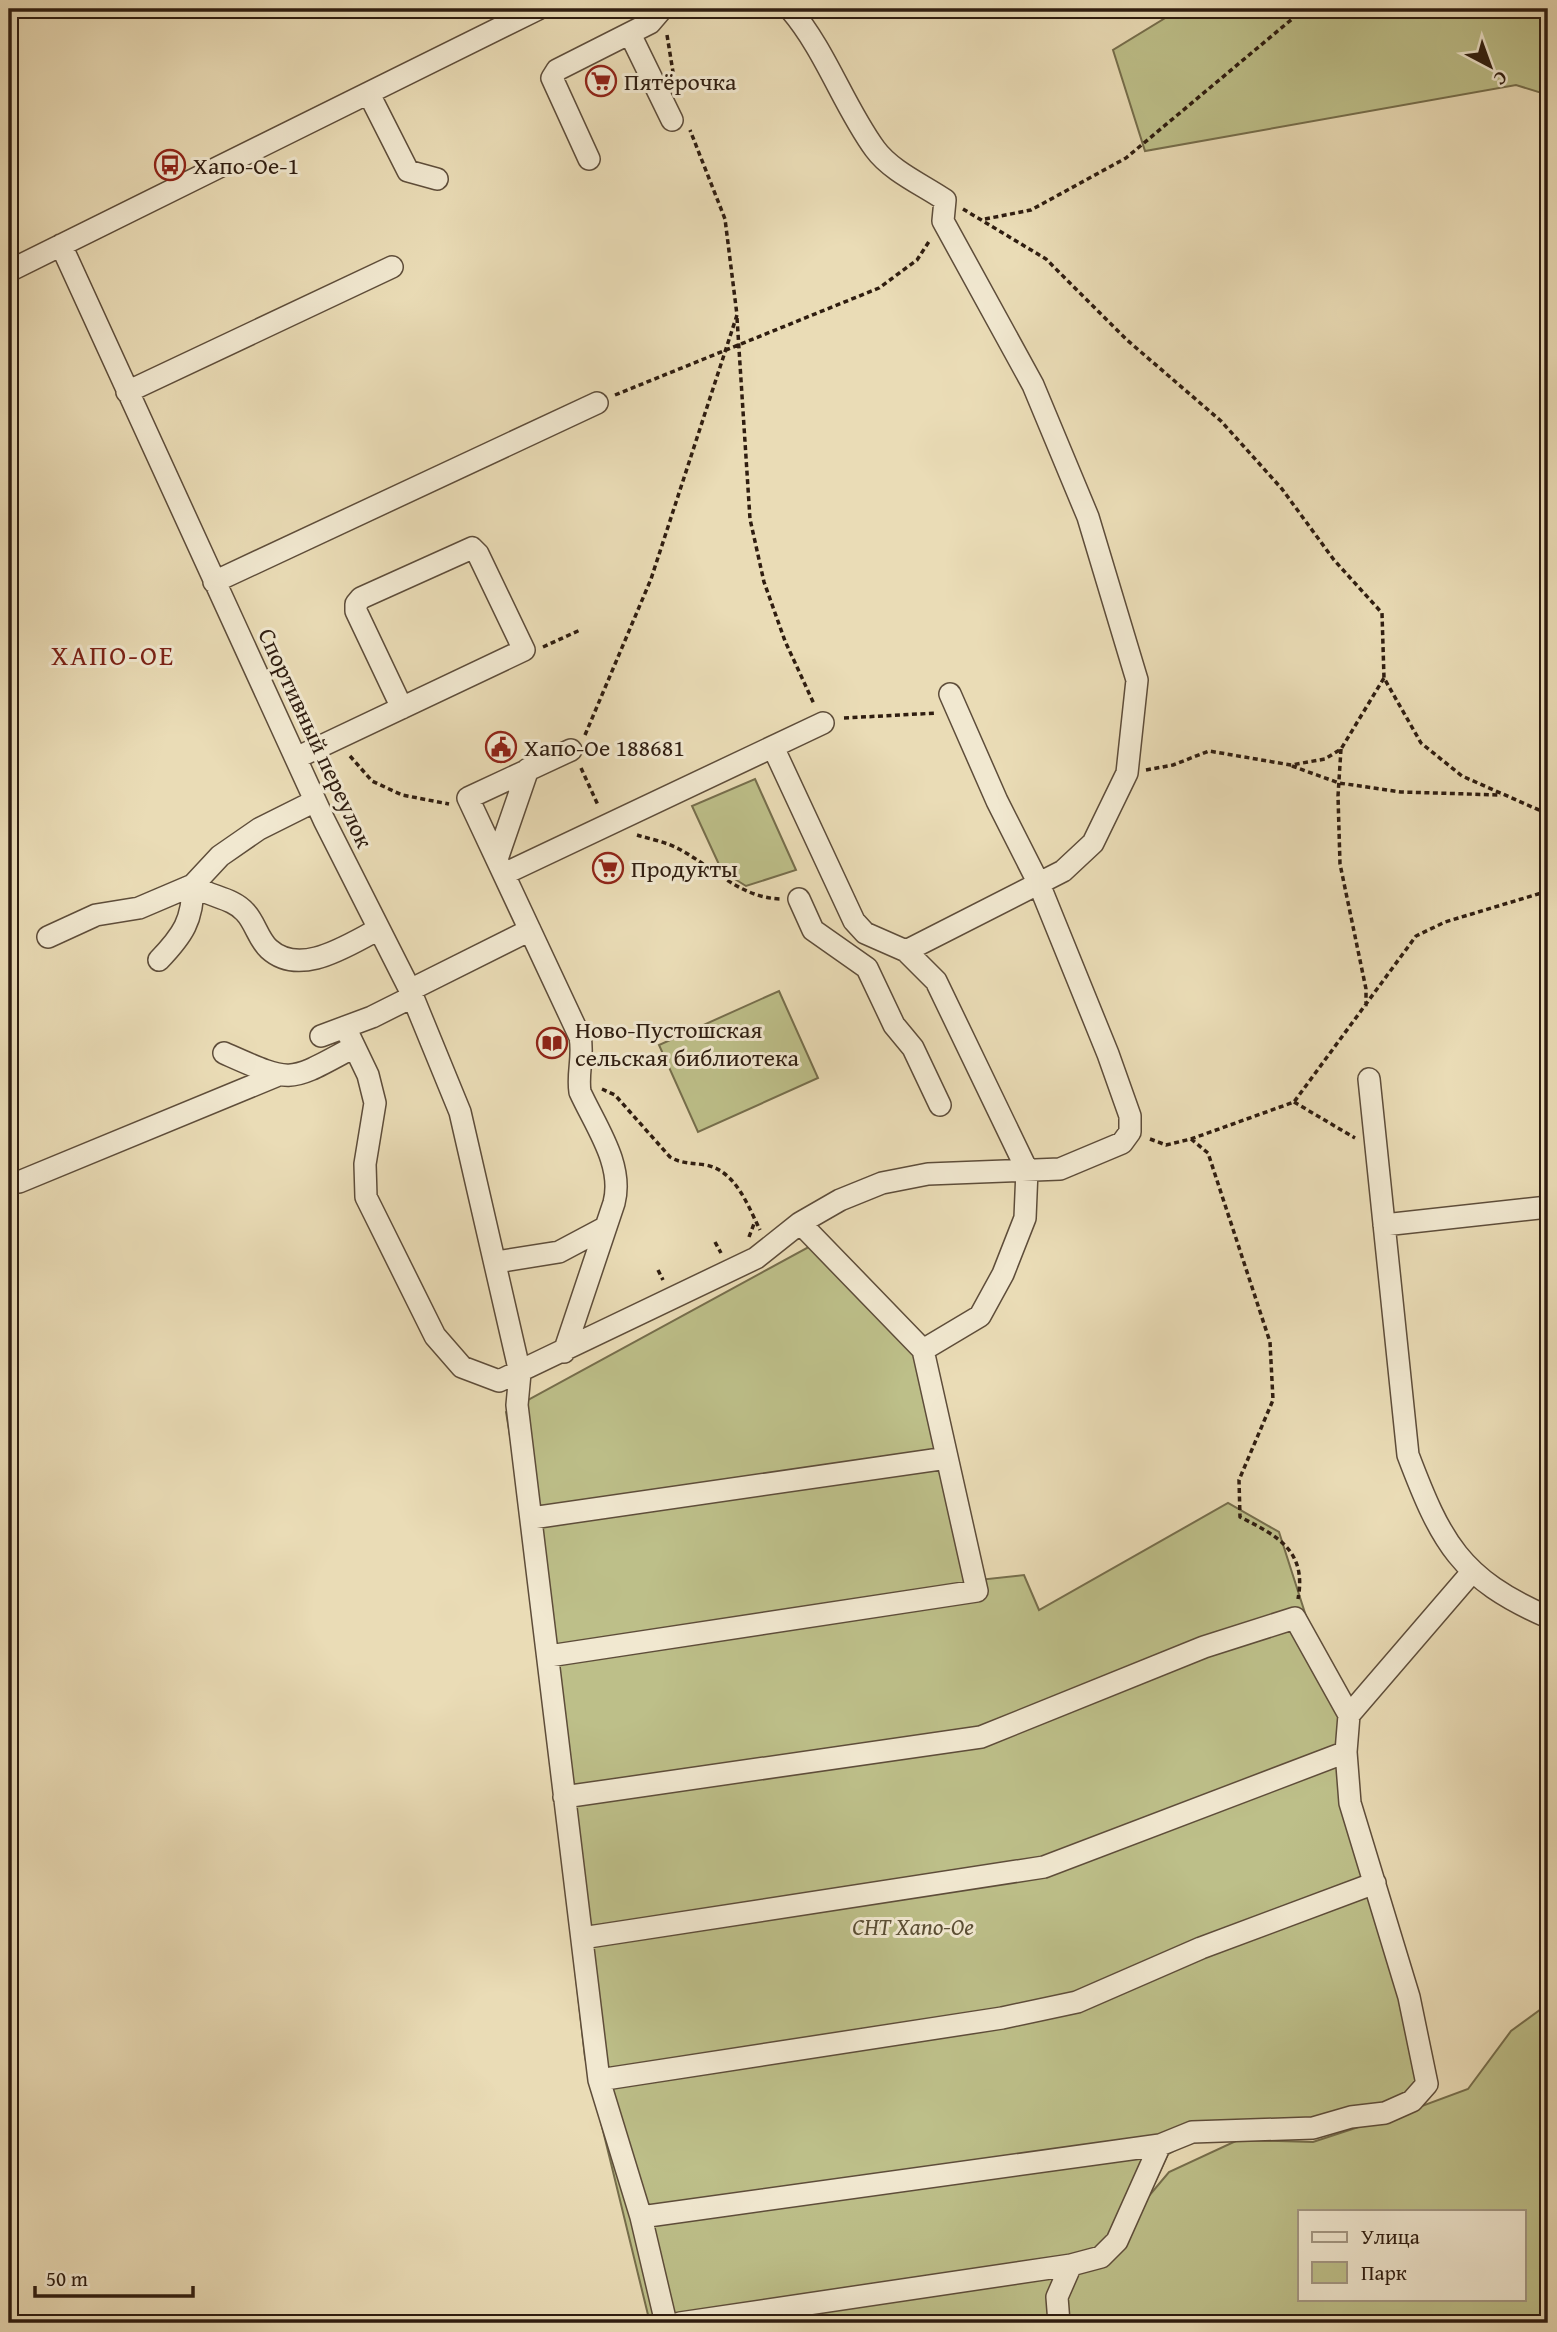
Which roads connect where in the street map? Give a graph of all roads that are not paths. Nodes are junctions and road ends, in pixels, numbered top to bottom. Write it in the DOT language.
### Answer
graph roads {
  1 [pos="538,9"];
  2 [pos="790,9"];
  3 [pos="664,17"];
  4 [pos="630,34"];
  5 [pos="369,94"];
  6 [pos="680,122"];
  7 [pos="589,159"];
  8 [pos="437,179"];
  9 [pos="61,246"];
  10 [pos="392,267"];
  11 [pos="9,271"];
  12 [pos="127,391"];
  13 [pos="597,403"];
  14 [pos="214,582"];
  15 [pos="954,703"];
  16 [pos="402,708"];
  17 [pos="823,723"];
  18 [pos="773,747"];
  19 [pos="575,748"];
  20 [pos="296,758"];
  21 [pos="528,769"];
  22 [pos="315,801"];
  23 [pos="500,867"];
  24 [pos="1039,884"];
  25 [pos="193,885"];
  26 [pos="799,899"];
  27 [pos="379,929"];
  28 [pos="530,930"];
  29 [pos="865,933"];
  30 [pos="48,937"];
  31 [pos="906,951"];
  32 [pos="849,956"];
  33 [pos="159,960"];
  34 [pos="411,993"];
  35 [pos="345,1027"];
  36 [pos="321,1036"];
  37 [pos="354,1047"];
  38 [pos="224,1053"];
  39 [pos="276,1076"];
  40 [pos="1369,1079"];
  41 [pos="940,1105"];
  42 [pos="1027,1170"];
  43 [pos="19,1182"];
  44 [pos="1548,1207"];
  45 [pos="800,1223"];
  46 [pos="1384,1226"];
  47 [pos="606,1227"];
  48 [pos="496,1262"];
  49 [pos="923,1350"];
  50 [pos="564,1352"];
  51 [pos="520,1373"];
  52 [pos="947,1458"];
  53 [pos="532,1518"];
  54 [pos="1472,1572"];
  55 [pos="1548,1618"];
  56 [pos="548,1656"];
  57 [pos="1349,1714"];
  58 [pos="1346,1752"];
  59 [pos="564,1797"];
  60 [pos="1375,1882"];
  61 [pos="582,1938"];
  62 [pos="599,2080"];
  63 [pos="1160,2145"];
  64 [pos="641,2217"];
  65 [pos="1071,2265"];
  66 [pos="666,2323"];
  67 [pos="680,2323"];
  68 [pos="1059,2323"];
  1 -- 5 [label="street"];
  2 -- 24 [label="street"];
  3 -- 4 [label="street"];
  4 -- 6 [label="street"];
  4 -- 7 [label="street"];
  5 -- 8 [label="street"];
  5 -- 9 [label="street"];
  9 -- 11 [label="street"];
  9 -- 12 [label="street, Спортивный переулок"];
  10 -- 12 [label="street"];
  12 -- 14 [label="street, Спортивный переулок"];
  13 -- 14 [label="street"];
  14 -- 20 [label="street, Спортивный переулок"];
  15 -- 24 [label="street"];
  16 -- 16 [label="street"];
  16 -- 20 [label="street"];
  17 -- 18 [label="street"];
  18 -- 23 [label="street"];
  18 -- 29 [label="street"];
  19 -- 21 [label="street"];
  20 -- 22 [label="street, Спортивный переулок"];
  21 -- 23 [label="street"];
  21 -- 23 [label="street"];
  22 -- 25 [label="street"];
  22 -- 27 [label="street, Спортивный переулок"];
  23 -- 28 [label="street"];
  24 -- 31 [label="street"];
  24 -- 42 [label="street"];
  25 -- 27 [label="street"];
  25 -- 30 [label="street"];
  25 -- 33 [label="street"];
  26 -- 32 [label="street"];
  27 -- 34 [label="street, Спортивный переулок"];
  28 -- 34 [label="street"];
  28 -- 47 [label="street"];
  29 -- 31 [label="street"];
  29 -- 32 [label="street"];
  31 -- 42 [label="street"];
  32 -- 41 [label="street"];
  34 -- 35 [label="street"];
  34 -- 48 [label="street, Спортивный переулок"];
  35 -- 36 [label="street"];
  35 -- 37 [label="street"];
  37 -- 39 [label="street"];
  37 -- 51 [label="street"];
  38 -- 39 [label="street"];
  39 -- 43 [label="street"];
  40 -- 46 [label="street"];
  42 -- 45 [label="street"];
  42 -- 49 [label="street"];
  44 -- 46 [label="street"];
  45 -- 49 [label="street"];
  45 -- 50 [label="street"];
  46 -- 54 [label="street"];
  47 -- 48 [label="street"];
  47 -- 50 [label="street"];
  48 -- 51 [label="street, Спортивный переулок"];
  49 -- 52 [label="street"];
  50 -- 51 [label="street"];
  51 -- 53 [label="street, Спортивный переулок"];
  52 -- 53 [label="street"];
  52 -- 56 [label="street"];
  53 -- 56 [label="street, Спортивный переулок"];
  54 -- 55 [label="street"];
  54 -- 57 [label="street"];
  56 -- 59 [label="street, Спортивный переулок"];
  57 -- 58 [label="street"];
  57 -- 59 [label="street"];
  58 -- 60 [label="street"];
  58 -- 61 [label="street"];
  59 -- 61 [label="street, Спортивный переулок"];
  60 -- 62 [label="street"];
  60 -- 63 [label="street"];
  61 -- 62 [label="street, Спортивный переулок"];
  62 -- 64 [label="street, Спортивный переулок"];
  63 -- 64 [label="street"];
  63 -- 65 [label="street"];
  64 -- 66 [label="street, Спортивный переулок"];
  65 -- 67 [label="street"];
  65 -- 68 [label="street"];
}
